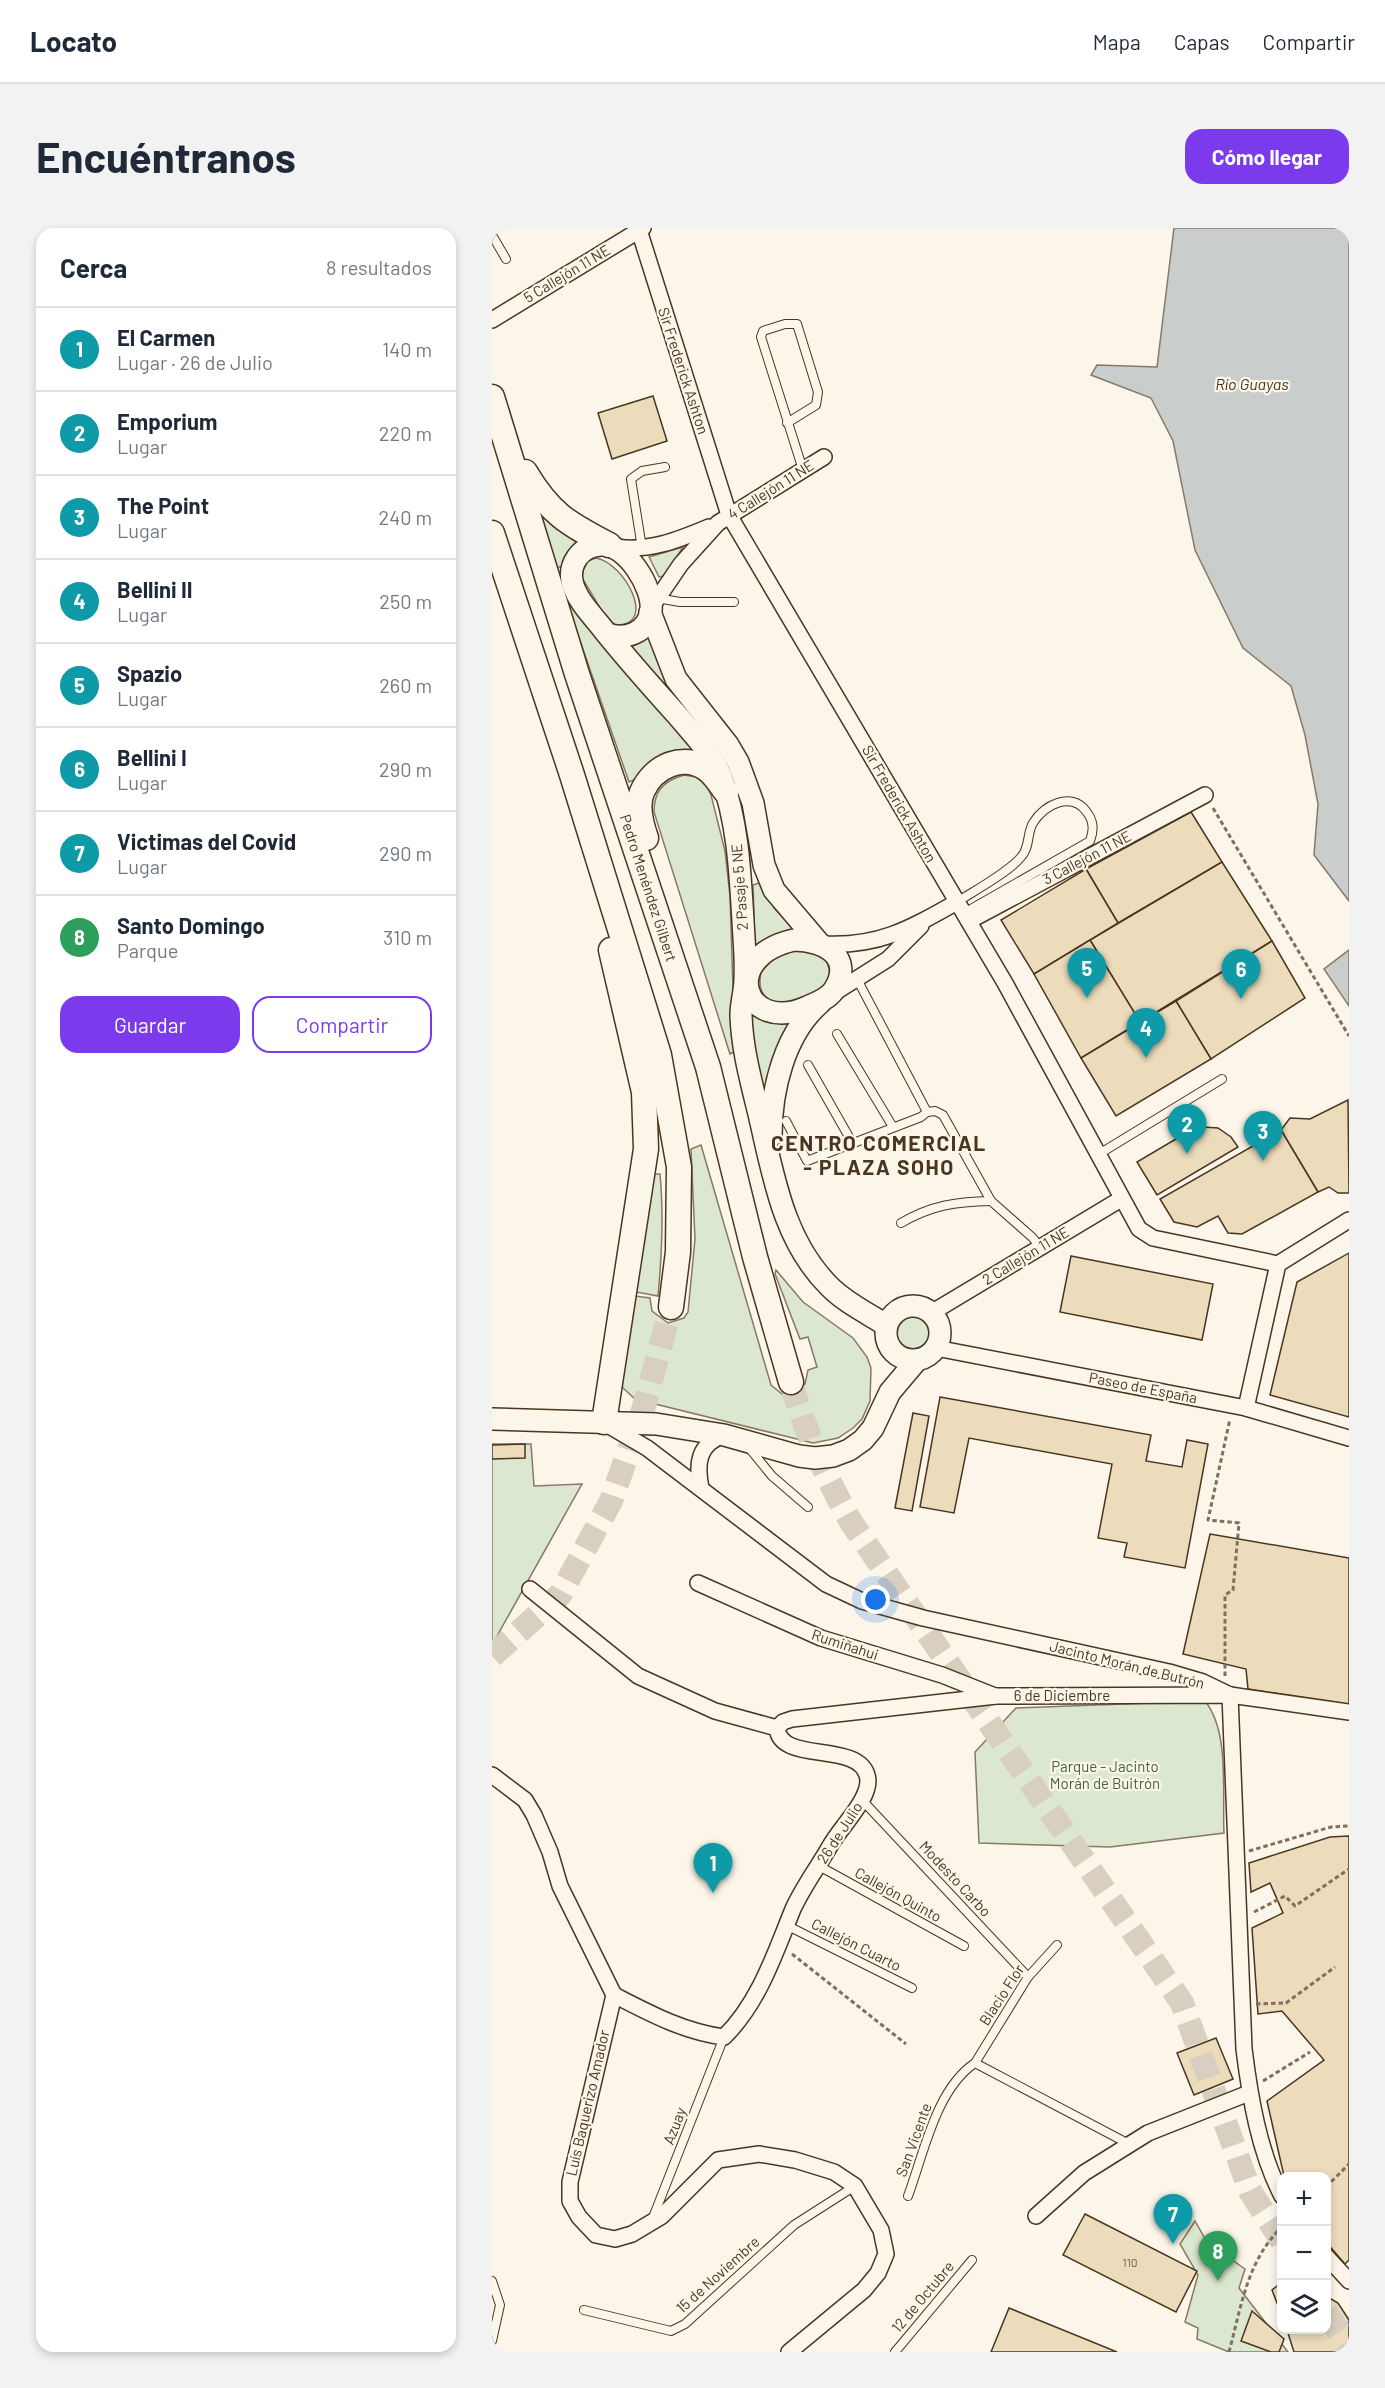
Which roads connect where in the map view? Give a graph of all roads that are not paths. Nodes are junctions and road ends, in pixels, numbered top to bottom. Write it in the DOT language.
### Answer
graph roads {
  1 [pos="641,229"];
  2 [pos="492,235"];
  3 [pos="506,259"];
  4 [pos="494,314"];
  5 [pos="492,397"];
  6 [pos="788,423"];
  7 [pos="507,443"];
  8 [pos="824,457"];
  9 [pos="665,467"];
  10 [pos="802,470"];
  11 [pos="723,519"];
  12 [pos="492,533"];
  13 [pos="612,546"];
  14 [pos="642,548"];
  15 [pos="734,602"];
  16 [pos="653,606"];
  17 [pos="607,634"];
  18 [pos="572,775"];
  19 [pos="726,792"];
  20 [pos="1204,795"];
  21 [pos="963,912"];
  22 [pos="658,918"];
  23 [pos="927,919"];
  24 [pos="821,943"];
  25 [pos="857,979"];
  26 [pos="746,980"];
  27 [pos="826,998"];
  28 [pos="837,1034"];
  29 [pos="808,1065"];
  30 [pos="1222,1078"];
  31 [pos="927,1112"];
  32 [pos="786,1121"];
  33 [pos="893,1127"];
  34 [pos="852,1144"];
  35 [pos="1099,1154"];
  36 [pos="774,1179"];
  37 [pos="1121,1199"];
  38 [pos="991,1201"];
  39 [pos="1349,1220"];
  40 [pos="901,1223"];
  41 [pos="1040,1248"];
  42 [pos="1278,1264"];
  43 [pos="671,1307"];
  44 [pos="931,1312"];
  45 [pos="886,1325"];
  46 [pos="936,1348"];
  47 [pos="916,1360"];
  48 [pos="791,1382"];
  49 [pos="1239,1407"];
  50 [pos="492,1419"];
  51 [pos="603,1422"];
  52 [pos="724,1436"];
  53 [pos="1349,1437"];
  54 [pos="745,1442"];
  55 [pos="701,1488"];
  56 [pos="808,1507"];
  57 [pos="698,1582"];
  58 [pos="530,1589"];
  59 [pos="1230,1695"];
  60 [pos="996,1696"];
  61 [pos="1349,1712"];
  62 [pos="777,1728"];
  63 [pos="492,1775"];
  64 [pos="862,1800"];
  65 [pos="819,1866"];
  66 [pos="788,1926"];
  67 [pos="1057,1945"];
  68 [pos="964,1946"];
  69 [pos="1028,1977"];
  70 [pos="912,1988"];
  71 [pos="614,1995"];
  72 [pos="724,2037"];
  73 [pos="975,2063"];
  74 [pos="1249,2091"];
  75 [pos="946,2092"];
  76 [pos="1130,2145"];
  77 [pos="855,2186"];
  78 [pos="1277,2187"];
  79 [pos="908,2196"];
  80 [pos="1036,2216"];
  81 [pos="651,2224"];
  82 [pos="972,2260"];
  83 [pos="1331,2261"];
  84 [pos="1349,2280"];
  85 [pos="492,2281"];
  86 [pos="584,2310"];
  87 [pos="492,2341"];
  88 [pos="789,2352"];
  89 [pos="895,2352"];
  1 -- 4 [label="street, 5 Callejón 11 NE"];
  1 -- 11 [label="street, Sir Frederick Ashton"];
  2 -- 3 [label="lane"];
  5 -- 7 [label="main road, Pedro Menéndez Gilbert"];
  6 -- 6 [label="lane"];
  6 -- 10 [label="lane"];
  7 -- 13 [label="main road"];
  7 -- 22 [label="main road, Pedro Menéndez Gilbert"];
  8 -- 10 [label="street, 4 Callejón 11 NE"];
  9 -- 14 [label="lane"];
  10 -- 11 [label="street, 4 Callejón 11 NE"];
  11 -- 14 [label="street, 4 Callejón 11 NE"];
  11 -- 16 [label="street, 4 Callejón 11 NE"];
  11 -- 21 [label="street, Sir Frederick Ashton"];
  12 -- 18 [label="main road"];
  13 -- 14 [label="street, 4 Callejón 11 NE"];
  13 -- 16 [label="street"];
  13 -- 17 [label="street"];
  15 -- 16 [label="lane"];
  16 -- 17 [label="street"];
  16 -- 24 [label="street, 2 Pasaje 5 NE"];
  17 -- 19 [label="street, 2 Pasaje 5 NE"];
  18 -- 43 [label="main road"];
  18 -- 51 [label="main road"];
  19 -- 22 [label="main road"];
  19 -- 26 [label="street, 2 Pasaje 5 NE"];
  20 -- 21 [label="street, 3 Callejón 11 NE"];
  21 -- 21 [label="lane"];
  21 -- 23 [label="street, 3 Callejón 11 NE"];
  21 -- 35 [label="street, Sir Frederick Ashton"];
  22 -- 48 [label="main road, Pedro Menéndez Gilbert"];
  23 -- 24 [label="street, 3 Callejón 11 NE"];
  23 -- 25 [label="street, 3 Callejón 11 NE"];
  24 -- 26 [label="street"];
  24 -- 27 [label="street"];
  25 -- 27 [label="street, 3 Callejón 11 NE"];
  25 -- 31 [label="lane"];
  26 -- 27 [label="street"];
  26 -- 36 [label="street, 2 Pasaje 5 NE"];
  27 -- 36 [label="street, 2 Pasaje 5 NE"];
  28 -- 33 [label="lane"];
  29 -- 34 [label="lane"];
  30 -- 35 [label="lane"];
  31 -- 33 [label="lane"];
  31 -- 38 [label="lane"];
  32 -- 34 [label="lane"];
  33 -- 34 [label="lane"];
  35 -- 37 [label="street, Sir Frederick Ashton"];
  36 -- 45 [label="street, 2 Pasaje 5 NE"];
  37 -- 41 [label="street, 2 Callejón 11 NE"];
  37 -- 42 [label="street, Sir Frederick Ashton"];
  38 -- 40 [label="lane"];
  38 -- 41 [label="lane"];
  39 -- 42 [label="street"];
  41 -- 44 [label="street, 2 Callejón 11 NE"];
  42 -- 49 [label="street"];
  44 -- 45 [label="street"];
  44 -- 46 [label="street"];
  45 -- 47 [label="street"];
  46 -- 47 [label="street"];
  46 -- 49 [label="street, Paseo de España"];
  47 -- 54 [label="street, Jacinto Morán de Butrón"];
  49 -- 53 [label="street, Paseo de España"];
  50 -- 51 [label="street, Jacinto Morán de Butrón"];
  51 -- 52 [label="street, Jacinto Morán de Butrón"];
  51 -- 55 [label="street, Jacinto Morán de Butrón"];
  52 -- 54 [label="street, Jacinto Morán de Butrón"];
  52 -- 55 [label="street"];
  54 -- 56 [label="lane"];
  55 -- 59 [label="street, Jacinto Morán de Butrón"];
  57 -- 60 [label="street, Rumiñahui"];
  58 -- 62 [label="street, 26 de Julio"];
  59 -- 60 [label="street, 6 de Diciembre"];
  59 -- 61 [label="street, 6 de Diciembre"];
  59 -- 74 [label="street"];
  60 -- 62 [label="street, 6 de Diciembre"];
  62 -- 64 [label="street, 26 de Julio"];
  63 -- 71 [label="street"];
  64 -- 65 [label="street, 26 de Julio"];
  64 -- 69 [label="lane, Modesto Carbo"];
  65 -- 66 [label="street, 26 de Julio"];
  65 -- 68 [label="lane, Callejón Quinto"];
  66 -- 70 [label="lane, Callejón Cuarto"];
  66 -- 72 [label="street, 26 de Julio"];
  67 -- 69 [label="lane, Blacio Flor"];
  69 -- 73 [label="lane, Blacio Flor"];
  71 -- 72 [label="street"];
  71 -- 81 [label="street, Luís Baquerizo Amador"];
  72 -- 81 [label="lane, Azuay"];
  73 -- 75 [label="lane, Blacio Flor"];
  73 -- 76 [label="lane"];
  74 -- 76 [label="street"];
  74 -- 78 [label="street"];
  75 -- 79 [label="lane, San Vicente"];
  76 -- 80 [label="street"];
  77 -- 81 [label="street, Luís Baquerizo Amador"];
  77 -- 86 [label="lane, 15 de Noviembre"];
  77 -- 88 [label="street, Luís Baquerizo Amador"];
  82 -- 89 [label="lane, 12 de Octubre"];
  83 -- 84 [label="street"];
  85 -- 87 [label="lane"];
}
